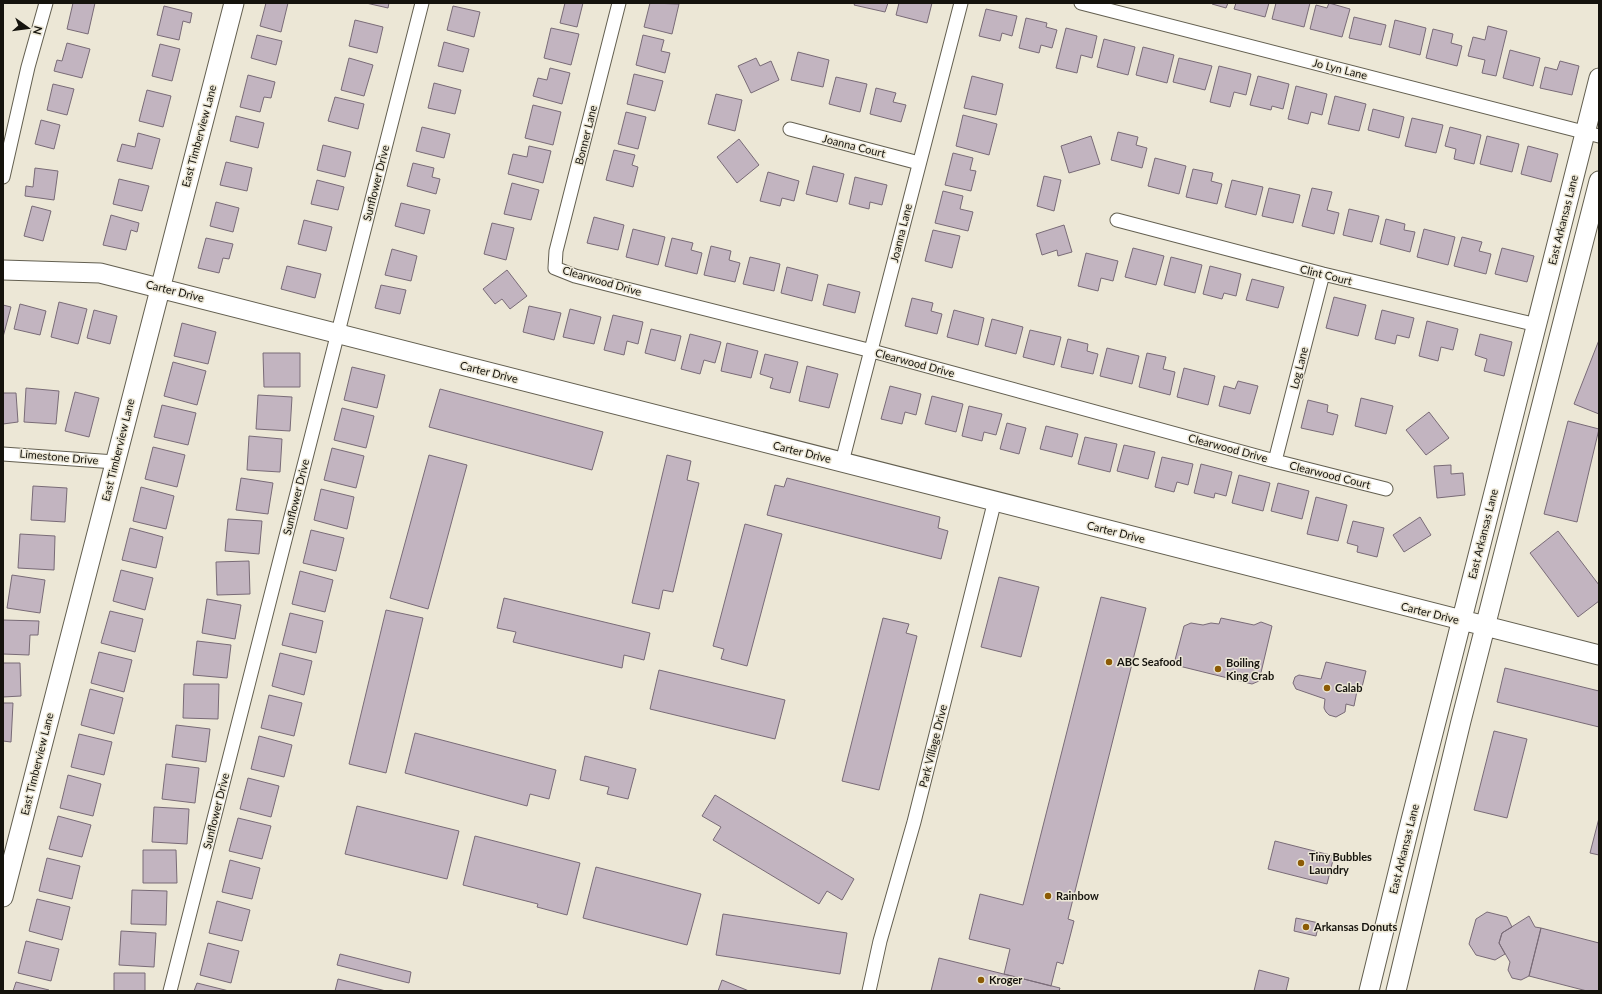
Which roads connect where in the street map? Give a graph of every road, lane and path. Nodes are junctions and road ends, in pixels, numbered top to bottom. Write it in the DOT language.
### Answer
graph roads {
  1 [pos="46,3"];
  2 [pos="234,3"];
  3 [pos="422,3"];
  4 [pos="619,3"];
  5 [pos="961,3"];
  6 [pos="1081,3"];
  7 [pos="1599,78"];
  8 [pos="790,129"];
  9 [pos="1592,134"];
  10 [pos="919,162"];
  11 [pos="3,177"];
  12 [pos="1599,181"];
  13 [pos="1117,220"];
  14 [pos="555,268"];
  15 [pos="3,270"];
  16 [pos="1323,274"];
  17 [pos="160,288"];
  18 [pos="1537,325"];
  19 [pos="337,334"];
  20 [pos="872,351"];
  21 [pos="3,454"];
  22 [pos="1275,461"];
  23 [pos="115,462"];
  24 [pos="842,462"];
  25 [pos="1386,489"];
  26 [pos="995,500"];
  27 [pos="1462,621"];
  28 [pos="1485,627"];
  29 [pos="1599,655"];
  30 [pos="3,897"];
  31 [pos="170,991"];
  32 [pos="868,991"];
  33 [pos="1369,991"];
  34 [pos="1396,991"];
  1 -- 11 [label="street"];
  2 -- 17 [label="street, East Timberview Lane"];
  3 -- 19 [label="street, Sunflower Drive"];
  4 -- 14 [label="street, Bonner Lane"];
  5 -- 10 [label="street, Joanna Lane"];
  6 -- 9 [label="street, Jo Lyn Lane"];
  7 -- 9 [label="street, East Arkansas Lane"];
  8 -- 10 [label="street, Joanna Court"];
  9 -- 18 [label="street, East Arkansas Lane"];
  10 -- 20 [label="street, Joanna Lane"];
  12 -- 28 [label="street"];
  13 -- 16 [label="street, Clint Court"];
  14 -- 20 [label="street, Clearwood Drive"];
  15 -- 17 [label="street, Carter Drive"];
  16 -- 18 [label="street, Clint Court"];
  16 -- 22 [label="street, Log Lane"];
  17 -- 19 [label="street, Carter Drive"];
  17 -- 23 [label="street, East Timberview Lane"];
  18 -- 27 [label="street, East Arkansas Lane"];
  19 -- 24 [label="street, Carter Drive"];
  19 -- 31 [label="street, Sunflower Drive"];
  20 -- 22 [label="street, Clearwood Drive"];
  20 -- 24 [label="street, Joanna Lane"];
  21 -- 23 [label="street, Limestone Drive"];
  22 -- 25 [label="street, Clearwood Court"];
  23 -- 30 [label="street, East Timberview Lane"];
  24 -- 26 [label="street, Carter Drive"];
  26 -- 27 [label="street, Carter Drive"];
  26 -- 32 [label="street, Park Village Drive"];
  27 -- 28 [label="street, Carter Drive"];
  27 -- 33 [label="street, East Arkansas Lane"];
  28 -- 29 [label="street, Carter Drive"];
  28 -- 34 [label="street"];
}
